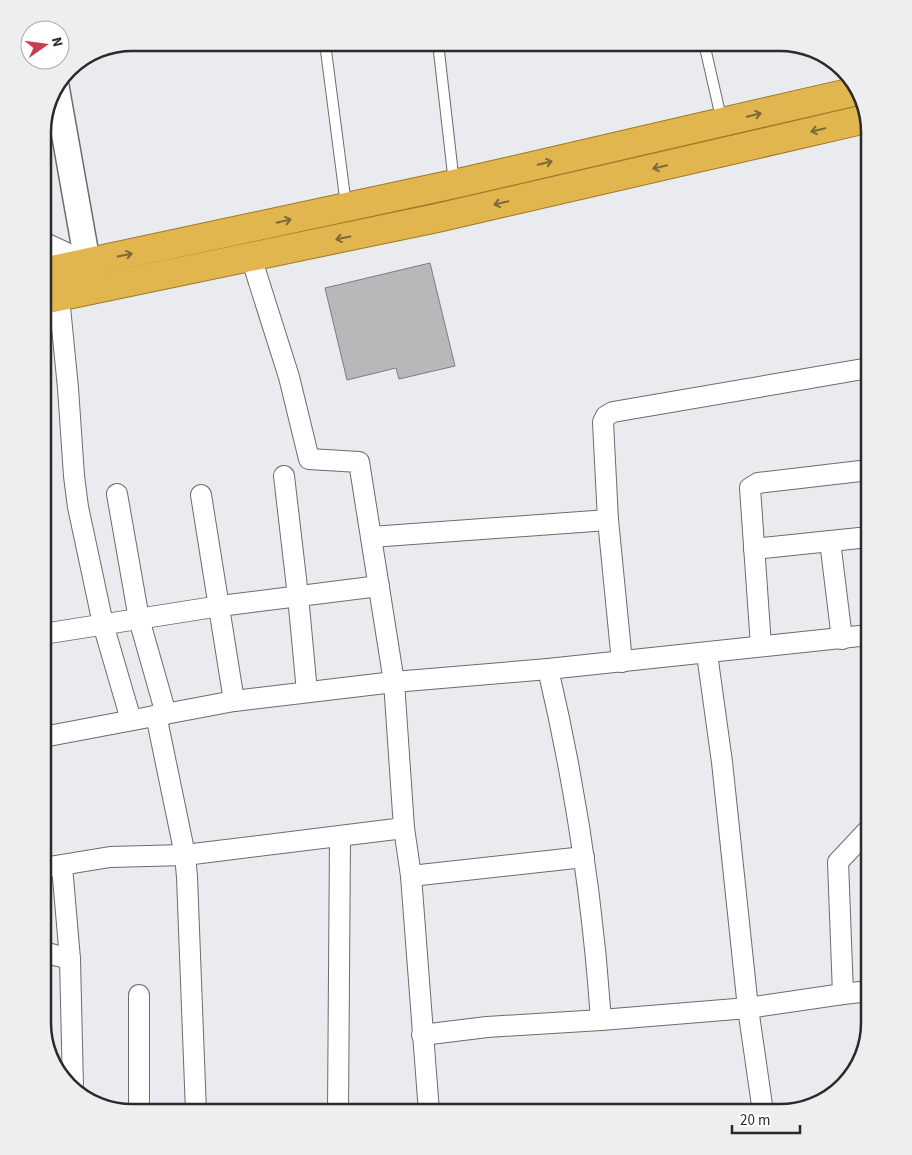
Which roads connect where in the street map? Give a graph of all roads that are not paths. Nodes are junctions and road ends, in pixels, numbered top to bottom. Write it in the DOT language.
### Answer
graph roads {
  1 [pos="326,51"];
  2 [pos="438,51"];
  3 [pos="706,51"];
  4 [pos="850,93"];
  5 [pos="58,99"];
  6 [pos="860,120"];
  7 [pos="722,122"];
  8 [pos="442,186"];
  9 [pos="346,207"];
  10 [pos="437,218"];
  11 [pos="51,246"];
  12 [pos="251,257"];
  13 [pos="88,263"];
  14 [pos="51,270"];
  15 [pos="92,290"];
  16 [pos="51,298"];
  17 [pos="861,370"];
  18 [pos="861,471"];
  19 [pos="284,476"];
  20 [pos="117,494"];
  21 [pos="201,495"];
  22 [pos="608,520"];
  23 [pos="371,537"];
  24 [pos="861,538"];
  25 [pos="830,541"];
  26 [pos="754,549"];
  27 [pos="378,586"];
  28 [pos="298,596"];
  29 [pos="220,606"];
  30 [pos="139,619"];
  31 [pos="103,624"];
  32 [pos="51,633"];
  33 [pos="861,636"];
  34 [pos="842,639"];
  35 [pos="761,646"];
  36 [pos="706,654"];
  37 [pos="622,662"];
  38 [pos="548,669"];
  39 [pos="394,682"];
  40 [pos="307,692"];
  41 [pos="234,701"];
  42 [pos="160,714"];
  43 [pos="131,720"];
  44 [pos="51,735"];
  45 [pos="404,828"];
  46 [pos="340,837"];
  47 [pos="861,838"];
  48 [pos="185,854"];
  49 [pos="584,857"];
  50 [pos="52,867"];
  51 [pos="411,876"];
  52 [pos="51,954"];
  53 [pos="70,959"];
  54 [pos="861,992"];
  55 [pos="843,994"];
  56 [pos="139,995"];
  57 [pos="748,1008"];
  58 [pos="602,1020"];
  59 [pos="422,1035"];
  60 [pos="73,1078"];
  61 [pos="139,1104"];
  62 [pos="196,1104"];
  63 [pos="338,1104"];
  64 [pos="428,1104"];
  65 [pos="762,1104"];
  1 -- 9 [label="lane"];
  2 -- 8 [label="lane"];
  3 -- 7 [label="lane"];
  7 -- 4 [label="highway, one-way"];
  5 -- 13 [label="street"];
  6 -- 10 [label="highway, one-way"];
  8 -- 7 [label="highway, one-way"];
  8 -- 9 [label="highway"];
  8 -- 10 [label="highway"];
  13 -- 9 [label="highway, one-way"];
  10 -- 12 [label="highway, one-way"];
  11 -- 13 [label="street"];
  12 -- 15 [label="highway"];
  12 -- 23 [label="street"];
  13 -- 14 [label="highway"];
  13 -- 15 [label="street"];
  15 -- 16 [label="highway"];
  16 -- 31 [label="street"];
  17 -- 22 [label="street"];
  18 -- 26 [label="street"];
  19 -- 28 [label="street"];
  20 -- 30 [label="street"];
  21 -- 29 [label="street"];
  22 -- 23 [label="street"];
  22 -- 37 [label="street"];
  23 -- 27 [label="street"];
  24 -- 25 [label="street"];
  25 -- 26 [label="street"];
  25 -- 34 [label="street"];
  26 -- 35 [label="street"];
  27 -- 28 [label="street"];
  27 -- 39 [label="street"];
  28 -- 29 [label="street"];
  28 -- 40 [label="street"];
  29 -- 30 [label="street"];
  29 -- 41 [label="street"];
  30 -- 31 [label="street"];
  30 -- 42 [label="street"];
  31 -- 32 [label="street"];
  31 -- 43 [label="street"];
  33 -- 34 [label="street"];
  34 -- 35 [label="street"];
  35 -- 36 [label="street"];
  36 -- 37 [label="street"];
  36 -- 57 [label="street"];
  37 -- 38 [label="street"];
  38 -- 39 [label="street"];
  38 -- 49 [label="street"];
  39 -- 40 [label="street"];
  39 -- 45 [label="street"];
  40 -- 41 [label="street"];
  41 -- 42 [label="street"];
  42 -- 43 [label="street"];
  42 -- 48 [label="street"];
  43 -- 44 [label="street"];
  45 -- 46 [label="street"];
  45 -- 51 [label="street"];
  46 -- 48 [label="street"];
  46 -- 63 [label="street"];
  47 -- 55 [label="street"];
  48 -- 50 [label="street"];
  48 -- 62 [label="street"];
  49 -- 51 [label="street"];
  49 -- 58 [label="street"];
  50 -- 53 [label="street"];
  51 -- 59 [label="street"];
  52 -- 53 [label="street"];
  53 -- 60 [label="street"];
  54 -- 55 [label="street"];
  55 -- 57 [label="street"];
  56 -- 61 [label="street"];
  57 -- 58 [label="street"];
  57 -- 65 [label="street"];
  58 -- 59 [label="street"];
  59 -- 64 [label="street"];
}
